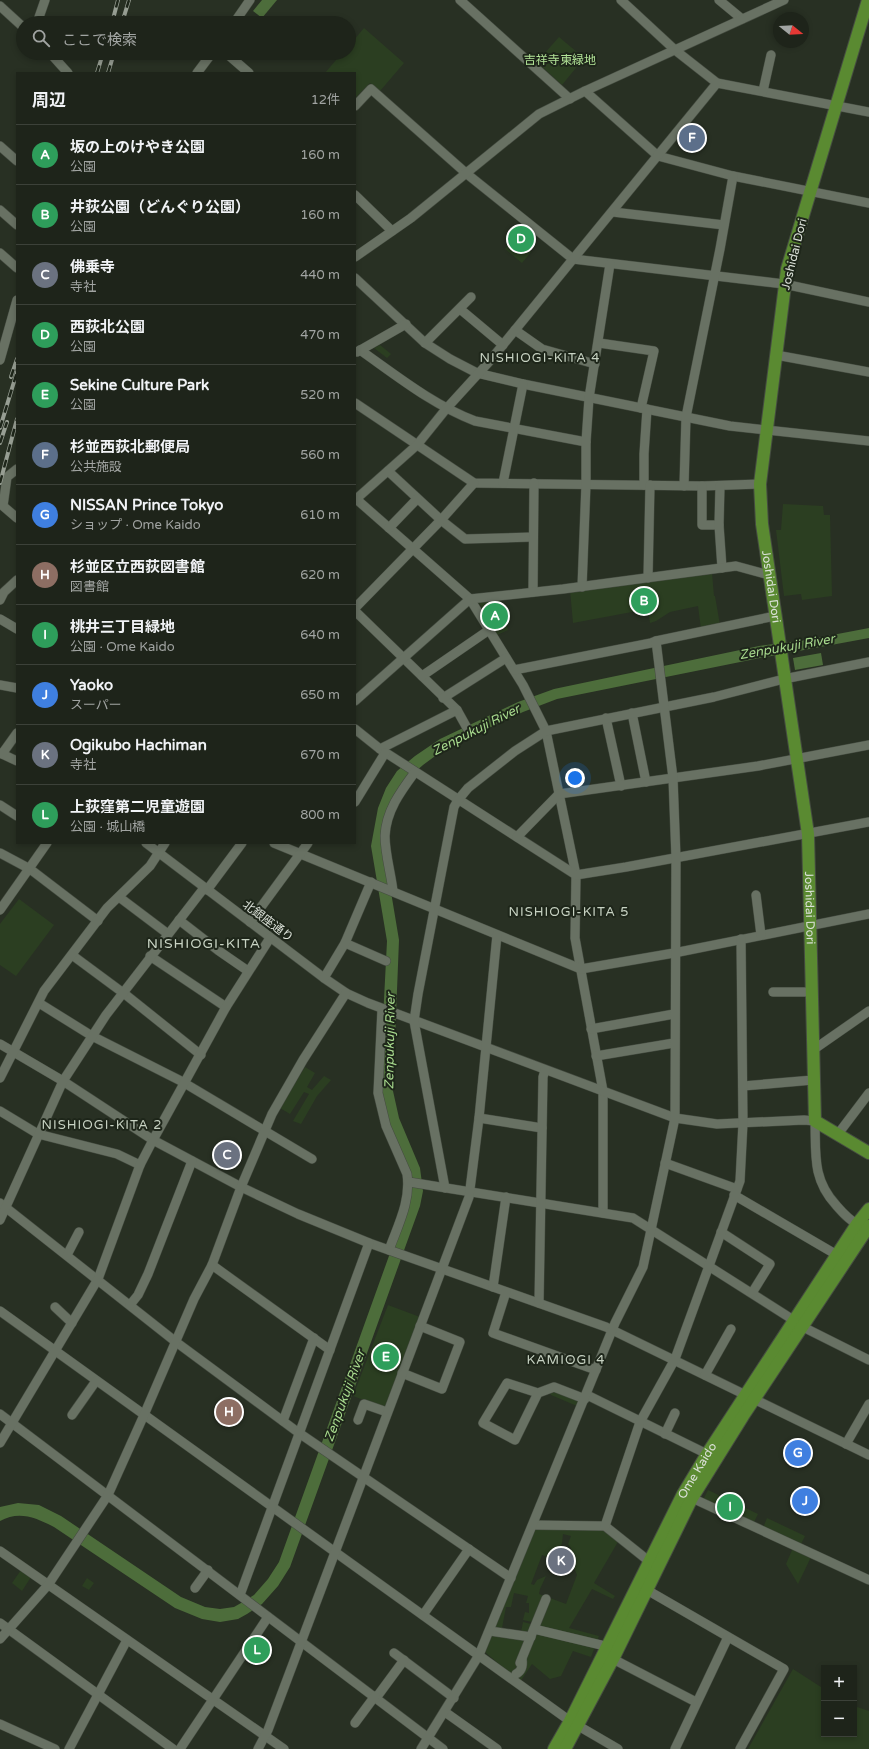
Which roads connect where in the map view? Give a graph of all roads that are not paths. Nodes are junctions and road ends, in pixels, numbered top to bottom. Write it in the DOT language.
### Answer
graph roads {
  1 [pos="45,0"];
  2 [pos="250,0"];
  3 [pos="460,0"];
  4 [pos="621,0"];
  5 [pos="719,0"];
  6 [pos="784,0"];
  7 [pos="868,0"];
  8 [pos="770,3"];
  9 [pos="0,6"];
  10 [pos="39,16"];
  11 [pos="239,16"];
  12 [pos="742,20"];
  13 [pos="16,21"];
  14 [pos="675,50"];
  15 [pos="771,56"];
  16 [pos="56,60"];
  17 [pos="207,60"];
  18 [pos="234,60"];
  19 [pos="67,72"];
  20 [pos="198,72"];
  21 [pos="248,72"];
  22 [pos="717,83"];
  23 [pos="585,91"];
  24 [pos="763,91"];
  25 [pos="570,99"];
  26 [pos="837,104"];
  27 [pos="356,105"];
  28 [pos="869,112"];
  29 [pos="0,146"];
  30 [pos="658,156"];
  31 [pos="16,160"];
  32 [pos="467,174"];
  33 [pos="733,176"];
  34 [pos="810,191"];
  35 [pos="356,196"];
  36 [pos="869,203"];
  37 [pos="0,210"];
  38 [pos="613,212"];
  39 [pos="16,224"];
  40 [pos="724,225"];
  41 [pos="392,231"];
  42 [pos="0,253"];
  43 [pos="356,256"];
  44 [pos="573,259"];
  45 [pos="610,264"];
  46 [pos="16,267"];
  47 [pos="714,276"];
  48 [pos="356,279"];
  49 [pos="784,284"];
  50 [pos="471,297"];
  51 [pos="869,302"];
  52 [pos="16,303"];
  53 [pos="460,309"];
  54 [pos="406,324"];
  55 [pos="515,330"];
  56 [pos="425,343"];
  57 [pos="599,343"];
  58 [pos="2,344"];
  59 [pos="503,345"];
  60 [pos="358,352"];
  61 [pos="776,355"];
  62 [pos="0,360"];
  63 [pos="595,364"];
  64 [pos="869,372"];
  65 [pos="478,373"];
  66 [pos="523,384"];
  67 [pos="589,398"];
  68 [pos="356,404"];
  69 [pos="644,408"];
  70 [pos="446,409"];
  71 [pos="686,416"];
  72 [pos="515,429"];
  73 [pos="766,431"];
  74 [pos="869,441"];
  75 [pos="586,442"];
  76 [pos="417,445"];
  77 [pos="16,469"];
  78 [pos="388,471"];
  79 [pos="4,475"];
  80 [pos="474,483"];
  81 [pos="503,483"];
  82 [pos="534,484"];
  83 [pos="586,484"];
  84 [pos="760,484"];
  85 [pos="647,485"];
  86 [pos="684,486"];
  87 [pos="702,486"];
  88 [pos="720,486"];
  89 [pos="356,498"];
  90 [pos="417,499"];
  91 [pos="356,500"];
  92 [pos="16,517"];
  93 [pos="441,520"];
  94 [pos="719,525"];
  95 [pos="389,528"];
  96 [pos="533,537"];
  97 [pos="412,549"];
  98 [pos="722,568"];
  99 [pos="769,575"];
  100 [pos="648,578"];
  101 [pos="16,581"];
  102 [pos="582,587"];
  103 [pos="533,592"];
  104 [pos="470,599"];
  105 [pos="0,600"];
  106 [pos="356,607"];
  107 [pos="356,613"];
  108 [pos="775,616"];
  109 [pos="0,619"];
  110 [pos="16,628"];
  111 [pos="489,630"];
  112 [pos="656,640"];
  113 [pos="403,658"];
  114 [pos="506,658"];
  115 [pos="869,662"];
  116 [pos="514,670"];
  117 [pos="422,676"];
  118 [pos="784,679"];
  119 [pos="0,685"];
  120 [pos="16,688"];
  121 [pos="443,698"];
  122 [pos="356,700"];
  123 [pos="663,706"];
  124 [pos="457,710"];
  125 [pos="632,713"];
  126 [pos="606,718"];
  127 [pos="467,728"];
  128 [pos="356,730"];
  129 [pos="546,731"];
  130 [pos="16,734"];
  131 [pos="869,745"];
  132 [pos="382,751"];
  133 [pos="1,753"];
  134 [pos="797,758"];
  135 [pos="16,760"];
  136 [pos="411,770"];
  137 [pos="673,778"];
  138 [pos="646,782"];
  139 [pos="621,786"];
  140 [pos="559,794"];
  141 [pos="356,800"];
  142 [pos="458,800"];
  143 [pos="0,805"];
  144 [pos="16,815"];
  145 [pos="869,822"];
  146 [pos="808,834"];
  147 [pos="517,837"];
  148 [pos="46,844"];
  149 [pos="147,844"];
  150 [pos="164,844"];
  151 [pos="241,844"];
  152 [pos="276,844"];
  153 [pos="307,844"];
  154 [pos="0,853"];
  155 [pos="159,853"];
  156 [pos="300,854"];
  157 [pos="676,858"];
  158 [pos="30,869"];
  159 [pos="576,875"];
  160 [pos="375,884"];
  161 [pos="206,889"];
  162 [pos="391,890"];
  163 [pos="756,895"];
  164 [pos="119,897"];
  165 [pos="435,909"];
  166 [pos="0,910"];
  167 [pos="869,914"];
  168 [pos="179,920"];
  169 [pos="98,921"];
  170 [pos="250,922"];
  171 [pos="810,927"];
  172 [pos="168,934"];
  173 [pos="497,935"];
  174 [pos="761,935"];
  175 [pos="270,938"];
  176 [pos="742,939"];
  177 [pos="345,942"];
  178 [pos="674,953"];
  179 [pos="72,955"];
  180 [pos="150,956"];
  181 [pos="386,961"];
  182 [pos="581,969"];
  183 [pos="248,971"];
  184 [pos="324,978"];
  185 [pos="773,992"];
  186 [pos="811,992"];
  187 [pos="122,993"];
  188 [pos="346,993"];
  189 [pos="39,1003"];
  190 [pos="226,1007"];
  191 [pos="383,1009"];
  192 [pos="869,1011"];
  193 [pos="674,1014"];
  194 [pos="414,1021"];
  195 [pos="591,1029"];
  196 [pos="92,1036"];
  197 [pos="674,1043"];
  198 [pos="0,1044"];
  199 [pos="486,1048"];
  200 [pos="813,1050"];
  201 [pos="14,1052"];
  202 [pos="200,1054"];
  203 [pos="596,1056"];
  204 [pos="545,1070"];
  205 [pos="0,1078"];
  206 [pos="813,1080"];
  207 [pos="63,1081"];
  208 [pos="184,1083"];
  209 [pos="742,1086"];
  210 [pos="603,1091"];
  211 [pos="869,1093"];
  212 [pos="0,1111"];
  213 [pos="479,1118"];
  214 [pos="675,1118"];
  215 [pos="815,1121"];
  216 [pos="743,1123"];
  217 [pos="542,1128"];
  218 [pos="265,1131"];
  219 [pos="38,1134"];
  220 [pos="838,1134"];
  221 [pos="153,1140"];
  222 [pos="869,1153"];
  223 [pos="312,1159"];
  224 [pos="192,1161"];
  225 [pos="665,1163"];
  226 [pos="140,1165"];
  227 [pos="410,1182"];
  228 [pos="241,1187"];
  229 [pos="446,1188"];
  230 [pos="470,1192"];
  231 [pos="735,1192"];
  232 [pos="506,1197"];
  233 [pos="541,1203"];
  234 [pos="2,1205"];
  235 [pos="869,1209"];
  236 [pos="603,1213"];
  237 [pos="0,1220"];
  238 [pos="651,1228"];
  239 [pos="865,1229"];
  240 [pos="79,1232"];
  241 [pos="721,1232"];
  242 [pos="369,1243"];
  243 [pos="390,1250"];
  244 [pos="67,1255"];
  245 [pos="836,1255"];
  246 [pos="212,1265"];
  247 [pos="708,1266"];
  248 [pos="441,1268"];
  249 [pos="98,1279"];
  250 [pos="493,1287"];
  251 [pos="506,1292"];
  252 [pos="752,1293"];
  253 [pos="539,1303"];
  254 [pos="130,1305"];
  255 [pos="55,1307"];
  256 [pos="0,1311"];
  257 [pos="72,1323"];
  258 [pos="799,1324"];
  259 [pos="420,1326"];
  260 [pos="731,1329"];
  261 [pos="612,1330"];
  262 [pos="314,1338"];
  263 [pos="176,1342"];
  264 [pos="330,1350"];
  265 [pos="55,1351"];
  266 [pos="675,1360"];
  267 [pos="869,1360"];
  268 [pos="596,1370"];
  269 [pos="402,1373"];
  270 [pos="705,1375"];
  271 [pos="96,1381"];
  272 [pos="538,1393"];
  273 [pos="586,1397"];
  274 [pos="750,1398"];
  275 [pos="869,1404"];
  276 [pos="387,1412"];
  277 [pos="675,1413"];
  278 [pos="0,1414"];
  279 [pos="72,1415"];
  280 [pos="144,1416"];
  281 [pos="358,1420"];
  282 [pos="283,1421"];
  283 [pos="640,1422"];
  284 [pos="13,1424"];
  285 [pos="300,1433"];
  286 [pos="665,1434"];
  287 [pos="0,1444"];
  288 [pos="846,1444"];
  289 [pos="707,1454"];
  290 [pos="869,1455"];
  291 [pos="363,1477"];
  292 [pos="108,1495"];
  293 [pos="692,1498"];
  294 [pos="272,1508"];
  295 [pos="533,1526"];
  296 [pos="605,1526"];
  297 [pos="469,1549"];
  298 [pos="0,1552"];
  299 [pos="335,1552"];
  300 [pos="650,1562"];
  301 [pos="208,1570"];
  302 [pos="511,1578"];
  303 [pos="869,1580"];
  304 [pos="48,1585"];
  305 [pos="195,1588"];
  306 [pos="647,1590"];
  307 [pos="244,1598"];
  308 [pos="546,1600"];
  309 [pos="423,1615"];
  310 [pos="268,1617"];
  311 [pos="0,1624"];
  312 [pos="9,1630"];
  313 [pos="490,1630"];
  314 [pos="532,1633"];
  315 [pos="728,1636"];
  316 [pos="0,1639"];
  317 [pos="128,1640"];
  318 [pos="300,1641"];
  319 [pos="601,1645"];
  320 [pos="394,1653"];
  321 [pos="479,1655"];
  322 [pos="613,1659"];
  323 [pos="404,1660"];
  324 [pos="518,1670"];
  325 [pos="98,1696"];
  326 [pos="376,1697"];
  327 [pos="454,1698"];
  328 [pos="213,1700"];
  329 [pos="696,1702"];
  330 [pos="445,1712"];
  331 [pos="354,1722"];
  332 [pos="0,1724"];
  333 [pos="574,1724"];
  334 [pos="265,1736"];
  335 [pos="428,1738"];
  336 [pos="55,1749"];
  337 [pos="69,1749"];
  338 [pos="173,1749"];
  339 [pos="180,1749"];
  340 [pos="258,1749"];
  341 [pos="284,1749"];
  342 [pos="421,1749"];
  343 [pos="443,1749"];
  344 [pos="497,1749"];
  345 [pos="554,1749"];
  346 [pos="565,1749"];
  347 [pos="618,1749"];
  348 [pos="675,1749"];
  349 [pos="740,1749"];
  1 -- 10 [label="street"];
  2 -- 11 [label="street"];
  3 -- 25 [label="street"];
  4 -- 14 [label="street"];
  5 -- 12 [label="street"];
  6 -- 8 [label="street"];
  7 -- 26 [label="main road, Joshidai Dori"];
  8 -- 12 [label="street"];
  9 -- 13 [label="street"];
  12 -- 14 [label="street"];
  14 -- 22 [label="street"];
  14 -- 23 [label="street"];
  15 -- 24 [label="street"];
  16 -- 19 [label="street"];
  17 -- 20 [label="street"];
  18 -- 21 [label="street"];
  22 -- 24 [label="street"];
  22 -- 30 [label="street"];
  23 -- 25 [label="street"];
  23 -- 30 [label="street"];
  24 -- 26 [label="street"];
  25 -- 32 [label="street"];
  26 -- 28 [label="street"];
  26 -- 34 [label="main road, Joshidai Dori"];
  27 -- 32 [label="street"];
  29 -- 31 [label="street"];
  30 -- 33 [label="street"];
  30 -- 38 [label="street"];
  32 -- 41 [label="street"];
  32 -- 44 [label="street"];
  33 -- 34 [label="street"];
  33 -- 40 [label="street"];
  34 -- 36 [label="street"];
  34 -- 49 [label="main road, Joshidai Dori"];
  35 -- 41 [label="street"];
  37 -- 39 [label="street"];
  38 -- 40 [label="street"];
  38 -- 44 [label="street"];
  40 -- 47 [label="street"];
  41 -- 43 [label="street"];
  42 -- 46 [label="street"];
  44 -- 45 [label="street"];
  44 -- 55 [label="street"];
  45 -- 47 [label="street"];
  45 -- 57 [label="street"];
  47 -- 49 [label="street"];
  47 -- 71 [label="street"];
  48 -- 54 [label="street"];
  49 -- 51 [label="street"];
  49 -- 61 [label="main road, Joshidai Dori"];
  50 -- 53 [label="street"];
  52 -- 58 [label="street"];
  53 -- 56 [label="street"];
  53 -- 59 [label="street"];
  54 -- 56 [label="street"];
  54 -- 60 [label="street"];
  55 -- 59 [label="street"];
  55 -- 63 [label="street"];
  56 -- 65 [label="street"];
  57 -- 63 [label="street"];
  57 -- 69 [label="street"];
  58 -- 62 [label="street"];
  59 -- 65 [label="street"];
  60 -- 70 [label="street"];
  61 -- 64 [label="street"];
  61 -- 73 [label="main road, Joshidai Dori"];
  63 -- 67 [label="street"];
  65 -- 66 [label="street"];
  65 -- 70 [label="street"];
  66 -- 67 [label="street"];
  66 -- 72 [label="street"];
  67 -- 69 [label="street"];
  67 -- 75 [label="street"];
  68 -- 76 [label="street"];
  69 -- 71 [label="street"];
  69 -- 85 [label="street"];
  70 -- 72 [label="street"];
  70 -- 76 [label="street"];
  71 -- 73 [label="street"];
  71 -- 86 [label="street"];
  72 -- 75 [label="street"];
  72 -- 81 [label="street"];
  73 -- 74 [label="street"];
  73 -- 84 [label="main road, Joshidai Dori"];
  75 -- 83 [label="street"];
  76 -- 78 [label="street"];
  76 -- 80 [label="street"];
  77 -- 79 [label="street"];
  78 -- 89 [label="street"];
  78 -- 90 [label="street"];
  79 -- 92 [label="street"];
  80 -- 81 [label="street"];
  80 -- 93 [label="street"];
  81 -- 82 [label="street"];
  82 -- 83 [label="street"];
  82 -- 96 [label="street"];
  83 -- 85 [label="street"];
  83 -- 102 [label="street"];
  84 -- 88 [label="street"];
  84 -- 99 [label="main road, Joshidai Dori"];
  85 -- 86 [label="street"];
  85 -- 100 [label="street"];
  86 -- 87 [label="street"];
  87 -- 88 [label="street"];
  87 -- 94 [label="street"];
  88 -- 94 [label="street"];
  90 -- 93 [label="street"];
  90 -- 95 [label="street"];
  91 -- 95 [label="street"];
  93 -- 96 [label="street"];
  93 -- 97 [label="street"];
  94 -- 98 [label="street"];
  95 -- 97 [label="street"];
  96 -- 103 [label="street"];
  97 -- 104 [label="street"];
  97 -- 106 [label="street"];
  98 -- 99 [label="street"];
  98 -- 100 [label="street"];
  99 -- 108 [label="main road, Joshidai Dori"];
  100 -- 102 [label="street"];
  101 -- 105 [label="street"];
  102 -- 103 [label="street"];
  103 -- 104 [label="street"];
  104 -- 111 [label="street"];
  104 -- 113 [label="street"];
  107 -- 113 [label="street"];
  108 -- 112 [label="street"];
  108 -- 118 [label="main road, Joshidai Dori"];
  109 -- 110 [label="street"];
  111 -- 114 [label="street"];
  111 -- 117 [label="street"];
  112 -- 116 [label="street"];
  112 -- 123 [label="street"];
  113 -- 117 [label="street"];
  113 -- 122 [label="street"];
  114 -- 116 [label="street"];
  114 -- 121 [label="street"];
  115 -- 118 [label="street"];
  116 -- 129 [label="street"];
  117 -- 121 [label="street"];
  118 -- 123 [label="street"];
  118 -- 134 [label="main road, Joshidai Dori"];
  119 -- 120 [label="street"];
  121 -- 124 [label="street"];
  123 -- 125 [label="street"];
  123 -- 137 [label="street"];
  124 -- 127 [label="street"];
  124 -- 132 [label="street"];
  125 -- 126 [label="street"];
  125 -- 138 [label="street"];
  126 -- 129 [label="street"];
  126 -- 139 [label="street"];
  128 -- 132 [label="street"];
  129 -- 140 [label="street"];
  129 -- 142 [label="street"];
  130 -- 133 [label="street"];
  131 -- 134 [label="street"];
  132 -- 136 [label="street"];
  132 -- 141 [label="street"];
  133 -- 135 [label="street"];
  134 -- 137 [label="street"];
  134 -- 146 [label="main road, Joshidai Dori"];
  136 -- 142 [label="street"];
  136 -- 162 [label="street"];
  137 -- 138 [label="street"];
  137 -- 157 [label="street"];
  138 -- 139 [label="street"];
  139 -- 140 [label="street"];
  140 -- 147 [label="street"];
  140 -- 159 [label="street"];
  142 -- 147 [label="street"];
  142 -- 165 [label="street"];
  143 -- 144 [label="street"];
  145 -- 146 [label="street"];
  146 -- 157 [label="street"];
  146 -- 171 [label="main road, Joshidai Dori"];
  147 -- 159 [label="street"];
  148 -- 158 [label="street"];
  149 -- 155 [label="street, 北銀座通り"];
  150 -- 155 [label="street"];
  151 -- 161 [label="street"];
  152 -- 156 [label="street"];
  153 -- 156 [label="street"];
  154 -- 158 [label="street"];
  155 -- 161 [label="street, 北銀座通り"];
  155 -- 164 [label="street"];
  156 -- 160 [label="street"];
  156 -- 170 [label="street"];
  157 -- 159 [label="street"];
  157 -- 178 [label="street"];
  158 -- 166 [label="street"];
  158 -- 169 [label="street"];
  159 -- 182 [label="street"];
  160 -- 162 [label="street"];
  160 -- 177 [label="street"];
  161 -- 168 [label="street"];
  161 -- 170 [label="street, 北銀座通り"];
  162 -- 165 [label="street"];
  163 -- 174 [label="street"];
  164 -- 169 [label="street"];
  164 -- 172 [label="street"];
  165 -- 173 [label="street"];
  165 -- 194 [label="street"];
  167 -- 171 [label="street"];
  168 -- 172 [label="street"];
  168 -- 183 [label="street"];
  169 -- 179 [label="street"];
  170 -- 175 [label="street, 北銀座通り"];
  171 -- 174 [label="street"];
  171 -- 186 [label="main road, Joshidai Dori"];
  172 -- 180 [label="street"];
  173 -- 182 [label="street"];
  173 -- 199 [label="street"];
  174 -- 176 [label="street"];
  175 -- 183 [label="street"];
  175 -- 184 [label="street, 北銀座通り"];
  176 -- 178 [label="street"];
  176 -- 209 [label="street"];
  177 -- 181 [label="street"];
  177 -- 184 [label="street"];
  178 -- 182 [label="street"];
  178 -- 193 [label="street"];
  179 -- 187 [label="street"];
  179 -- 189 [label="street"];
  180 -- 187 [label="street"];
  180 -- 190 [label="street"];
  182 -- 195 [label="street"];
  183 -- 190 [label="street"];
  184 -- 188 [label="street, 北銀座通り"];
  185 -- 186 [label="street"];
  186 -- 200 [label="main road, Joshidai Dori"];
  187 -- 196 [label="street"];
  187 -- 202 [label="street"];
  188 -- 191 [label="street, 北銀座通り"];
  188 -- 218 [label="street"];
  189 -- 196 [label="street"];
  189 -- 201 [label="street"];
  190 -- 202 [label="street"];
  191 -- 194 [label="street, 北銀座通り"];
  191 -- 227 [label="street"];
  192 -- 200 [label="street"];
  193 -- 195 [label="street"];
  193 -- 197 [label="street"];
  194 -- 199 [label="street, 北銀座通り"];
  194 -- 229 [label="street"];
  195 -- 203 [label="street"];
  196 -- 207 [label="street"];
  196 -- 208 [label="street"];
  197 -- 203 [label="street"];
  197 -- 214 [label="street"];
  198 -- 201 [label="street"];
  199 -- 204 [label="street, 北銀座通り"];
  199 -- 213 [label="street"];
  200 -- 206 [label="main road, Joshidai Dori"];
  201 -- 205 [label="street"];
  201 -- 207 [label="street"];
  202 -- 208 [label="street"];
  203 -- 210 [label="street"];
  204 -- 210 [label="street, 北銀座通り"];
  204 -- 217 [label="street"];
  206 -- 209 [label="street"];
  206 -- 215 [label="main road, Joshidai Dori"];
  207 -- 219 [label="street"];
  207 -- 221 [label="street"];
  208 -- 218 [label="street"];
  208 -- 221 [label="street"];
  209 -- 216 [label="street"];
  210 -- 214 [label="street, 北銀座通り"];
  210 -- 236 [label="street"];
  211 -- 220 [label="street"];
  212 -- 219 [label="street"];
  213 -- 217 [label="street"];
  213 -- 230 [label="street"];
  214 -- 216 [label="street, 北銀座通り"];
  214 -- 225 [label="street"];
  215 -- 216 [label="street, 北銀座通り"];
  215 -- 220 [label="main road"];
  215 -- 239 [label="street"];
  216 -- 231 [label="street"];
  217 -- 233 [label="street"];
  218 -- 223 [label="street"];
  218 -- 228 [label="street"];
  219 -- 226 [label="street"];
  219 -- 234 [label="street"];
  220 -- 222 [label="main road"];
  221 -- 224 [label="street"];
  221 -- 226 [label="street"];
  224 -- 228 [label="street"];
  224 -- 254 [label="street"];
  225 -- 231 [label="street"];
  225 -- 238 [label="street"];
  226 -- 249 [label="street"];
  227 -- 229 [label="street"];
  227 -- 243 [label="street"];
  228 -- 242 [label="street"];
  228 -- 246 [label="street"];
  229 -- 230 [label="street"];
  230 -- 232 [label="street"];
  230 -- 248 [label="street"];
  231 -- 241 [label="street"];
  231 -- 245 [label="street"];
  232 -- 233 [label="street"];
  232 -- 250 [label="street"];
  233 -- 236 [label="street"];
  233 -- 253 [label="street"];
  234 -- 237 [label="street"];
  234 -- 244 [label="street"];
  235 -- 239 [label="main road, Ome Kaido"];
  236 -- 238 [label="street"];
  238 -- 247 [label="street"];
  238 -- 261 [label="street"];
  239 -- 245 [label="main road, Ome Kaido"];
  239 -- 258 [label="main road, Ome Kaido"];
  240 -- 244 [label="street"];
  241 -- 247 [label="street"];
  241 -- 252 [label="street"];
  242 -- 243 [label="street"];
  242 -- 264 [label="street"];
  243 -- 248 [label="street"];
  244 -- 249 [label="street"];
  245 -- 258 [label="main road, Ome Kaido"];
  246 -- 262 [label="street"];
  246 -- 263 [label="street"];
  247 -- 252 [label="street"];
  247 -- 266 [label="street"];
  248 -- 250 [label="street"];
  248 -- 259 [label="street"];
  249 -- 254 [label="street"];
  249 -- 257 [label="street"];
  250 -- 251 [label="street"];
  251 -- 253 [label="street"];
  251 -- 268 [label="street"];
  252 -- 258 [label="street"];
  253 -- 261 [label="street"];
  254 -- 263 [label="street"];
  255 -- 257 [label="street"];
  256 -- 265 [label="street"];
  257 -- 265 [label="street"];
  258 -- 267 [label="street"];
  258 -- 274 [label="main road, Ome Kaido"];
  259 -- 269 [label="street"];
  259 -- 269 [label="street"];
  260 -- 270 [label="street"];
  261 -- 266 [label="street"];
  261 -- 268 [label="street"];
  262 -- 264 [label="street"];
  262 -- 282 [label="street"];
  263 -- 280 [label="street"];
  263 -- 282 [label="street"];
  264 -- 285 [label="street"];
  265 -- 271 [label="street"];
  265 -- 284 [label="street"];
  266 -- 270 [label="street"];
  266 -- 283 [label="street"];
  268 -- 273 [label="street"];
  269 -- 276 [label="street"];
  270 -- 274 [label="street"];
  271 -- 279 [label="street"];
  271 -- 280 [label="street"];
  272 -- 272 [label="street"];
  272 -- 273 [label="street"];
  273 -- 283 [label="street"];
  273 -- 295 [label="street"];
  274 -- 288 [label="street"];
  274 -- 289 [label="main road, Ome Kaido"];
  274 -- 293 [label="main road, Ome Kaido"];
  275 -- 288 [label="street"];
  276 -- 281 [label="street"];
  276 -- 291 [label="street"];
  277 -- 286 [label="street"];
  278 -- 284 [label="street"];
  280 -- 292 [label="street"];
  280 -- 294 [label="street"];
  282 -- 285 [label="street"];
  283 -- 286 [label="street"];
  283 -- 296 [label="street"];
  284 -- 287 [label="street"];
  284 -- 292 [label="street"];
  285 -- 291 [label="street"];
  285 -- 294 [label="street"];
  286 -- 289 [label="street"];
  288 -- 290 [label="street"];
  289 -- 300 [label="main road, Ome Kaido"];
  291 -- 297 [label="street"];
  291 -- 299 [label="street"];
  292 -- 301 [label="street"];
  292 -- 304 [label="street"];
  293 -- 303 [label="street"];
  293 -- 306 [label="main road, Ome Kaido"];
  294 -- 299 [label="street"];
  294 -- 307 [label="street"];
  295 -- 296 [label="street"];
  295 -- 302 [label="street"];
  296 -- 300 [label="street"];
  297 -- 302 [label="street"];
  297 -- 309 [label="street"];
  298 -- 304 [label="street"];
  299 -- 309 [label="street"];
  299 -- 318 [label="street"];
  300 -- 333 [label="main road, Ome Kaido"];
  301 -- 305 [label="street"];
  301 -- 307 [label="street"];
  302 -- 313 [label="street"];
  304 -- 312 [label="street"];
  304 -- 317 [label="street"];
  306 -- 315 [label="street"];
  306 -- 322 [label="main road, Ome Kaido"];
  307 -- 310 [label="street"];
  308 -- 314 [label="street"];
  309 -- 321 [label="street"];
  310 -- 318 [label="street"];
  310 -- 328 [label="street"];
  311 -- 312 [label="street"];
  312 -- 316 [label="street"];
  312 -- 325 [label="street"];
  313 -- 314 [label="street"];
  313 -- 321 [label="street"];
  314 -- 319 [label="street"];
  314 -- 324 [label="street"];
  315 -- 329 [label="street"];
  315 -- 349 [label="street"];
  317 -- 325 [label="street"];
  317 -- 328 [label="street"];
  318 -- 326 [label="street"];
  318 -- 334 [label="street"];
  320 -- 323 [label="street"];
  321 -- 324 [label="street"];
  321 -- 327 [label="street"];
  322 -- 329 [label="street"];
  322 -- 333 [label="main road, Ome Kaido"];
  323 -- 326 [label="street"];
  323 -- 327 [label="street"];
  324 -- 333 [label="street"];
  325 -- 337 [label="street"];
  325 -- 338 [label="street"];
  326 -- 331 [label="street"];
  326 -- 335 [label="street"];
  327 -- 330 [label="street"];
  328 -- 334 [label="street"];
  328 -- 339 [label="street"];
  329 -- 348 [label="street"];
  330 -- 335 [label="street"];
  330 -- 344 [label="street"];
  332 -- 336 [label="street"];
  333 -- 345 [label="main road, Ome Kaido"];
  333 -- 346 [label="main road, Ome Kaido"];
  333 -- 347 [label="street"];
  334 -- 340 [label="street"];
  334 -- 341 [label="street"];
  335 -- 342 [label="street"];
  335 -- 343 [label="street"];
}
